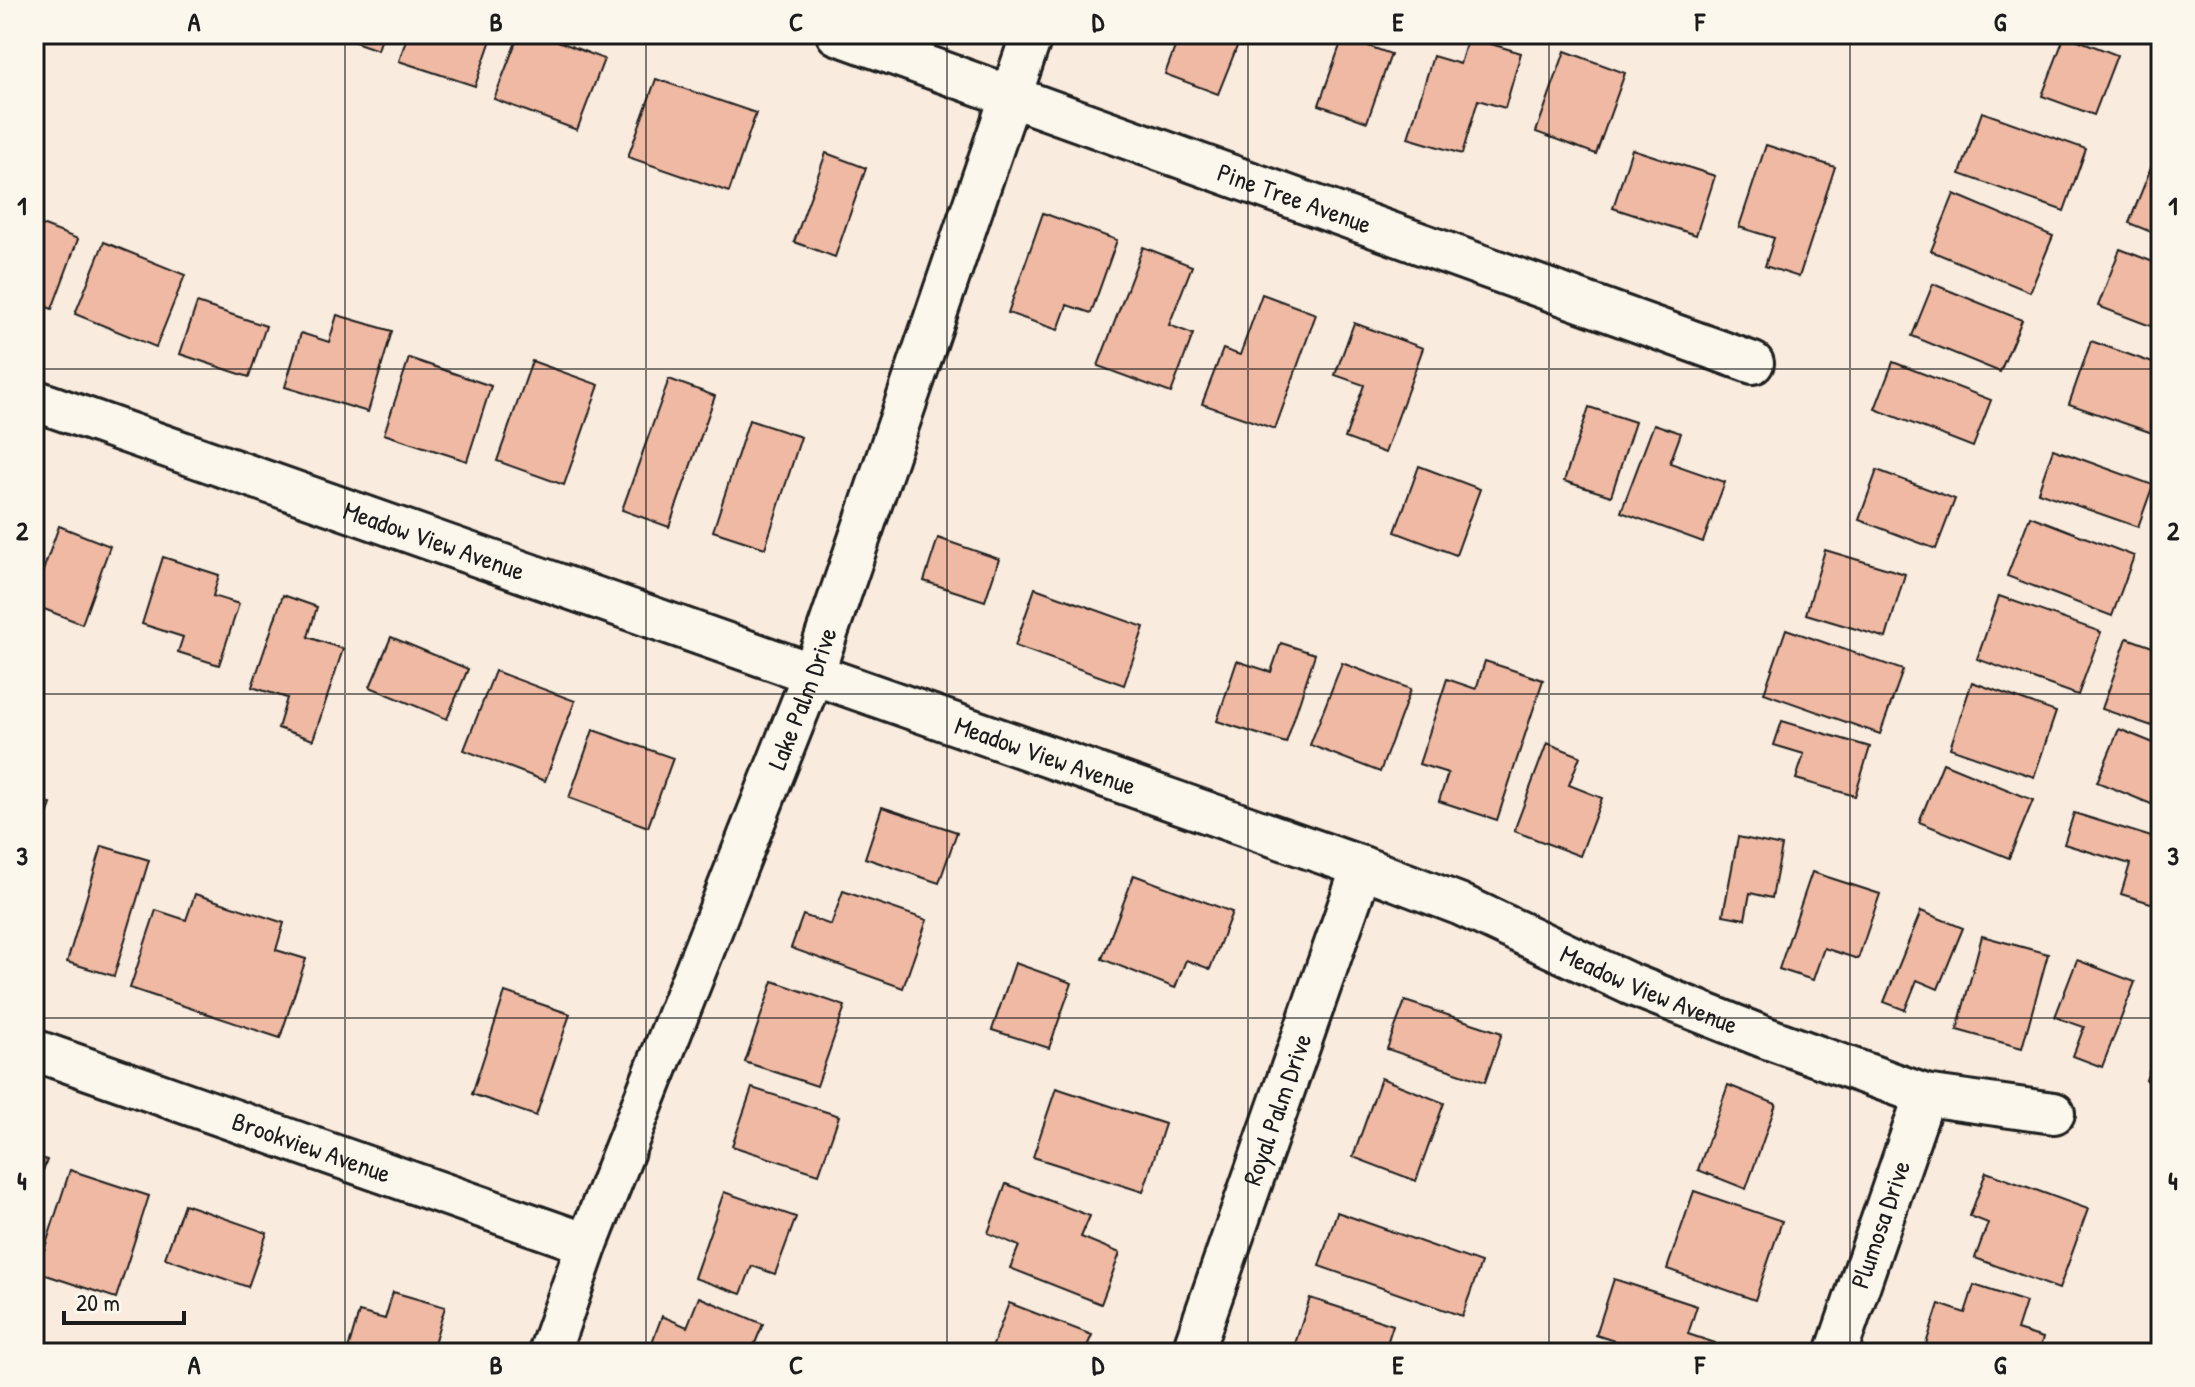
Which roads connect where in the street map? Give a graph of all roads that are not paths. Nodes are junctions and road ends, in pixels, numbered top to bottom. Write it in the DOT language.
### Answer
graph roads {
  1 [pos="837,34"];
  2 [pos="1032,34"];
  3 [pos="1011,95"];
  4 [pos="1753,363"];
  5 [pos="34,400"];
  6 [pos="813,674"];
  7 [pos="1362,867"];
  8 [pos="34,1050"];
  9 [pos="1925,1095"];
  10 [pos="2054,1113"];
  11 [pos="587,1244"];
  12 [pos="549,1353"];
  13 [pos="1192,1353"];
  14 [pos="1836,1353"];
  1 -- 3 [label="street, Pine Tree Avenue"];
  2 -- 3 [label="street, Lake Palm Drive"];
  3 -- 4 [label="street, Pine Tree Avenue"];
  3 -- 6 [label="street, Lake Palm Drive"];
  5 -- 6 [label="street, Meadow View Avenue"];
  6 -- 7 [label="street, Meadow View Avenue"];
  6 -- 11 [label="street, Lake Palm Drive"];
  7 -- 9 [label="street, Meadow View Avenue"];
  7 -- 13 [label="street, Royal Palm Drive"];
  8 -- 11 [label="street, Brookview Avenue"];
  9 -- 10 [label="street, Meadow View Avenue"];
  9 -- 14 [label="street, Plumosa Drive"];
  11 -- 12 [label="street, Lake Palm Drive"];
}
